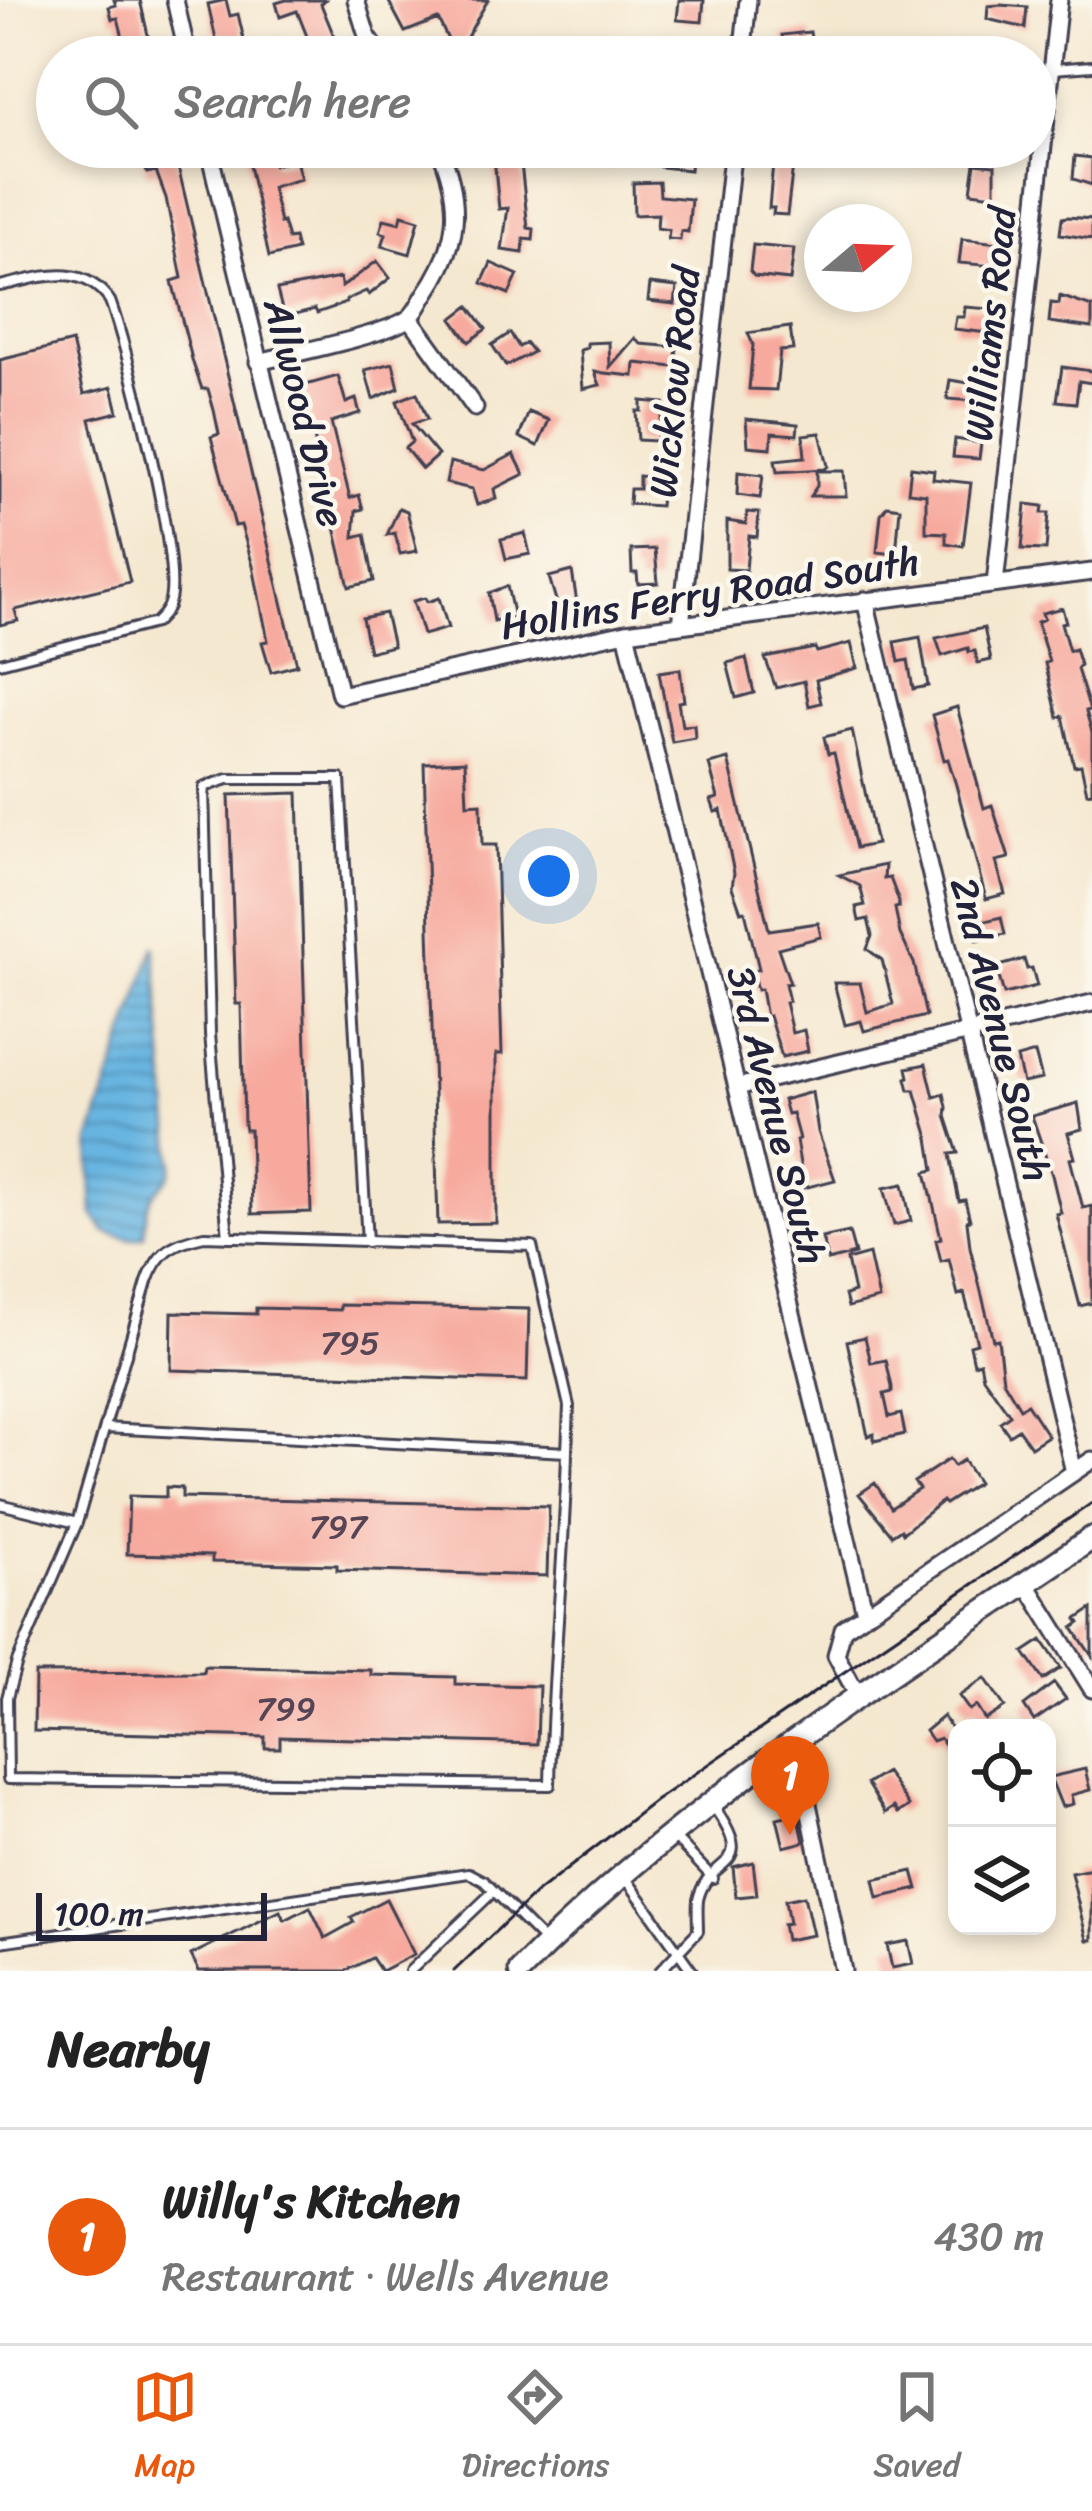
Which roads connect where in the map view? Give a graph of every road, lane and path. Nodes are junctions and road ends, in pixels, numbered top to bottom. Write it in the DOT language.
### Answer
graph roads {
  1 [pos="175,0"];
  2 [pos="356,0"];
  3 [pos="748,0"];
  4 [pos="1059,0"];
  5 [pos="183,36"];
  6 [pos="367,36"];
  7 [pos="744,36"];
  8 [pos="1055,36"];
  9 [pos="1092,66"];
  10 [pos="1056,69"];
  11 [pos="213,168"];
  12 [pos="448,168"];
  13 [pos="731,168"];
  14 [pos="1040,168"];
  15 [pos="0,286"];
  16 [pos="410,318"];
  17 [pos="258,362"];
  18 [pos="475,408"];
  19 [pos="1092,572"];
  20 [pos="995,584"];
  21 [pos="865,600"];
  22 [pos="681,625"];
  23 [pos="626,632"];
  24 [pos="0,663"];
  25 [pos="340,695"];
  26 [pos="1092,1003"];
  27 [pos="968,1032"];
  28 [pos="736,1088"];
  29 [pos="229,1237"];
  30 [pos="367,1242"];
  31 [pos="105,1428"];
  32 [pos="567,1452"];
  33 [pos="1092,1460"];
  34 [pos="1074,1472"];
  35 [pos="0,1504"];
  36 [pos="77,1523"];
  37 [pos="1092,1538"];
  38 [pos="1026,1583"];
  39 [pos="865,1613"];
  40 [pos="1092,1689"];
  41 [pos="859,1698"];
  42 [pos="796,1742"];
  43 [pos="712,1804"];
  44 [pos="673,1836"];
  45 [pos="624,1876"];
  46 [pos="713,1878"];
  47 [pos="494,1891"];
  48 [pos="0,1942"];
  49 [pos="547,1944"];
  50 [pos="679,1951"];
  51 [pos="410,1971"];
  52 [pos="520,1971"];
  53 [pos="660,1971"];
  54 [pos="692,1971"];
  55 [pos="843,1971"];
  1 -- 5 [label="street"];
  2 -- 6 [label="street"];
  3 -- 7 [label="street"];
  4 -- 8 [label="street, Williams Road"];
  9 -- 10 [label="lane"];
  11 -- 17 [label="street, Allwood Drive"];
  12 -- 16 [label="street"];
  13 -- 22 [label="street, Wicklow Road"];
  14 -- 20 [label="street, Williams Road"];
  15 -- 24 [label="lane"];
  16 -- 17 [label="street"];
  16 -- 18 [label="street"];
  17 -- 25 [label="street, Allwood Drive"];
  19 -- 20 [label="street, Hollins Ferry Road South"];
  20 -- 21 [label="street, Hollins Ferry Road South"];
  21 -- 22 [label="street, Hollins Ferry Road South"];
  21 -- 27 [label="street, 2nd Avenue South"];
  22 -- 23 [label="street, Hollins Ferry Road South"];
  23 -- 25 [label="street, Hollins Ferry Road South"];
  23 -- 28 [label="street, 3rd Avenue South"];
  26 -- 27 [label="street"];
  27 -- 28 [label="street"];
  27 -- 34 [label="street, 2nd Avenue South"];
  28 -- 39 [label="street, 3rd Avenue South"];
  29 -- 30 [label="lane"];
  29 -- 30 [label="lane"];
  29 -- 31 [label="lane"];
  30 -- 32 [label="lane"];
  31 -- 32 [label="lane"];
  31 -- 36 [label="lane"];
  32 -- 36 [label="lane"];
  33 -- 34 [label="street"];
  34 -- 39 [label="street"];
  35 -- 36 [label="lane"];
  37 -- 38 [label="main road"];
  38 -- 40 [label="street"];
  38 -- 41 [label="main road"];
  39 -- 41 [label="street"];
  41 -- 42 [label="main road"];
  42 -- 43 [label="main road"];
  42 -- 55 [label="street"];
  43 -- 44 [label="main road"];
  43 -- 46 [label="lane"];
  44 -- 45 [label="main road"];
  44 -- 46 [label="lane"];
  45 -- 49 [label="main road"];
  45 -- 50 [label="lane"];
  46 -- 50 [label="lane"];
  47 -- 48 [label="lane"];
  47 -- 49 [label="lane"];
  47 -- 51 [label="lane"];
  49 -- 52 [label="main road"];
  50 -- 53 [label="lane"];
  50 -- 54 [label="lane"];
}
